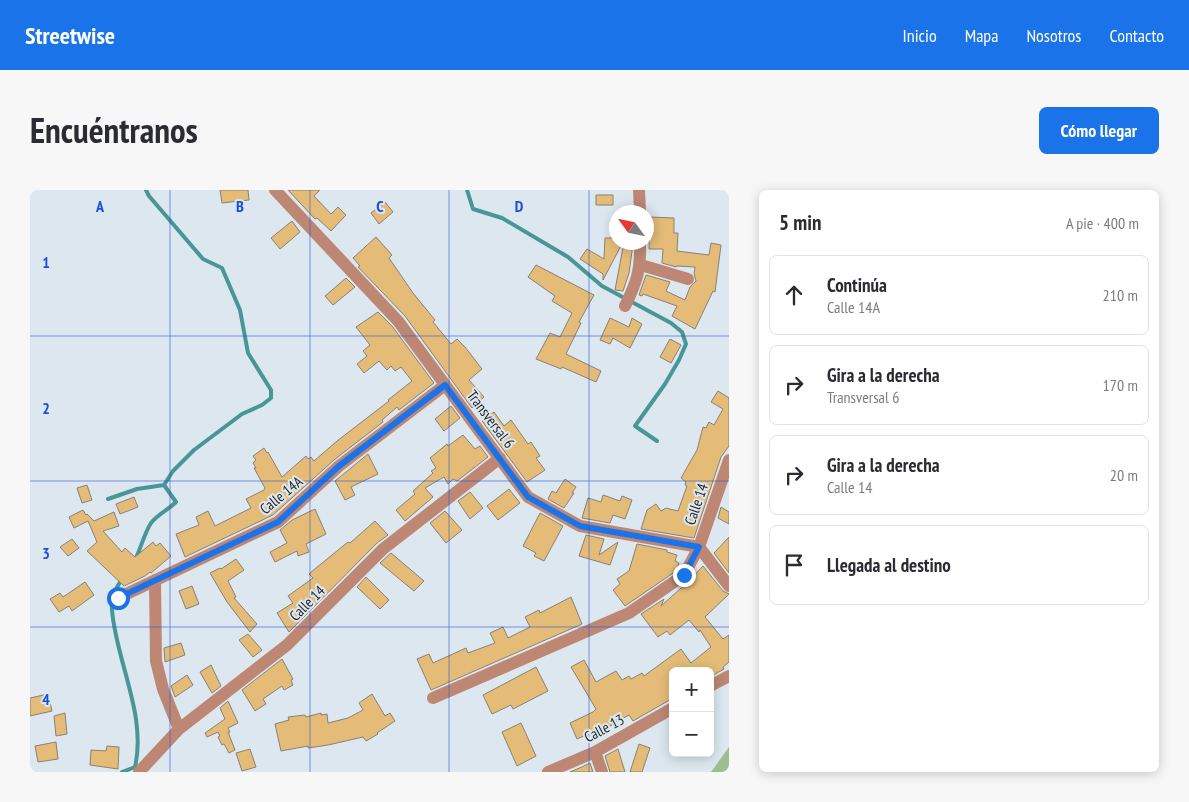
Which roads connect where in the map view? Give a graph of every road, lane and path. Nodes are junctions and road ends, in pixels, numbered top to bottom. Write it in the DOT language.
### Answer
graph roads {
  1 [pos="275,190"];
  2 [pos="639,190"];
  3 [pos="640,205"];
  4 [pos="640,250"];
  5 [pos="641,264"];
  6 [pos="688,279"];
  7 [pos="625,306"];
  8 [pos="445,385"];
  9 [pos="500,458"];
  10 [pos="729,460"];
  11 [pos="699,547"];
  12 [pos="155,580"];
  13 [pos="729,586"];
  14 [pos="118,598"];
  15 [pos="729,676"];
  16 [pos="714,684"];
  17 [pos="433,698"];
  18 [pos="669,710"];
  19 [pos="180,729"];
  20 [pos="595,752"];
  21 [pos="139,772"];
  22 [pos="548,772"];
  23 [pos="602,772"];
  1 -- 8 [label="street, Transversal 6"];
  2 -- 3 [label="street"];
  4 -- 5 [label="street"];
  5 -- 6 [label="street"];
  5 -- 7 [label="street"];
  8 -- 9 [label="street, Transversal 6"];
  8 -- 12 [label="street, Calle 14A"];
  9 -- 11 [label="street, Transversal 6"];
  9 -- 19 [label="street, Calle 14"];
  10 -- 11 [label="street, Calle 14"];
  11 -- 13 [label="street"];
  11 -- 17 [label="street, Calle 14"];
  12 -- 14 [label="street, Calle 14A"];
  12 -- 19 [label="street"];
  15 -- 16 [label="street"];
  18 -- 20 [label="street, Calle 13"];
  19 -- 21 [label="street, Calle 14"];
  20 -- 22 [label="street, Calle 13"];
  20 -- 23 [label="street"];
}
